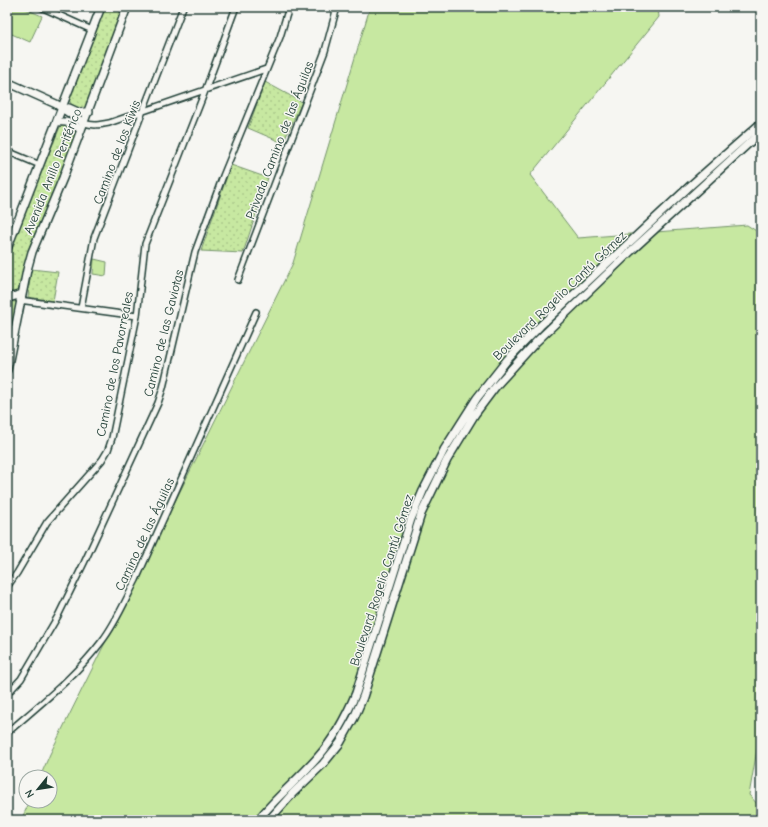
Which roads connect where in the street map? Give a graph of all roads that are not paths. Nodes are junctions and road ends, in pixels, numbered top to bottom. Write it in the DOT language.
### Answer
graph roads {
  1 [pos="41,7"];
  2 [pos="101,7"];
  3 [pos="127,7"];
  4 [pos="183,7"];
  5 [pos="236,7"];
  6 [pos="289,7"];
  7 [pos="337,7"];
  8 [pos="92,30"];
  9 [pos="266,70"];
  10 [pos="7,82"];
  11 [pos="205,91"];
  12 [pos="63,105"];
  13 [pos="89,112"];
  14 [pos="143,112"];
  15 [pos="761,119"];
  16 [pos="57,122"];
  17 [pos="761,123"];
  18 [pos="82,127"];
  19 [pos="752,130"];
  20 [pos="761,132"];
  21 [pos="7,151"];
  22 [pos="40,165"];
  23 [pos="10,232"];
  24 [pos="7,249"];
  25 [pos="238,280"];
  26 [pos="7,298"];
  27 [pos="20,300"];
  28 [pos="81,308"];
  29 [pos="256,312"];
  30 [pos="137,316"];
  31 [pos="7,370"];
  32 [pos="7,587"];
  33 [pos="7,694"];
  34 [pos="7,733"];
  35 [pos="258,820"];
  36 [pos="269,820"];
  1 -- 8 [label="street"];
  2 -- 8 [label="main road, Avenida Anillo Periférico"];
  3 -- 13 [label="main road, Avenida Anillo Periférico"];
  4 -- 14 [label="street, Camino de los Kiwis"];
  5 -- 11 [label="street, Camino de los Pavorreales"];
  6 -- 9 [label="street, Camino de las Gaviotas"];
  7 -- 25 [label="street, Privada Camino de las Águilas"];
  8 -- 12 [label="main road, Avenida Anillo Periférico"];
  9 -- 11 [label="street"];
  9 -- 33 [label="street, Camino de las Gaviotas"];
  10 -- 12 [label="main road"];
  11 -- 14 [label="street"];
  11 -- 30 [label="street, Camino de los Pavorreales"];
  12 -- 13 [label="main road"];
  12 -- 16 [label="main road, Avenida Anillo Periférico"];
  12 -- 18 [label="main road"];
  13 -- 18 [label="main road, Avenida Anillo Periférico"];
  14 -- 18 [label="street"];
  14 -- 28 [label="street, Camino de los Kiwis"];
  15 -- 19 [label="main road, Boulevard Rogelio Cantú Gómez"];
  16 -- 18 [label="main road"];
  16 -- 22 [label="main road, Avenida Anillo Periférico"];
  17 -- 19 [label="main road, Boulevard Rogelio Cantú Gómez"];
  18 -- 27 [label="main road, Avenida Anillo Periférico"];
  19 -- 35 [label="main road, Boulevard Rogelio Cantú Gómez"];
  20 -- 36 [label="main road, Boulevard Rogelio Cantú Gómez"];
  21 -- 22 [label="street"];
  22 -- 23 [label="main road, Avenida Anillo Periférico"];
  23 -- 24 [label="main road, Avenida Anillo Periférico"];
  26 -- 27 [label="main road"];
  27 -- 28 [label="street"];
  27 -- 31 [label="main road, Avenida Anillo Periférico"];
  28 -- 30 [label="street"];
  29 -- 34 [label="street, Camino de las Águilas"];
  30 -- 32 [label="street, Camino de los Pavorreales"];
}
